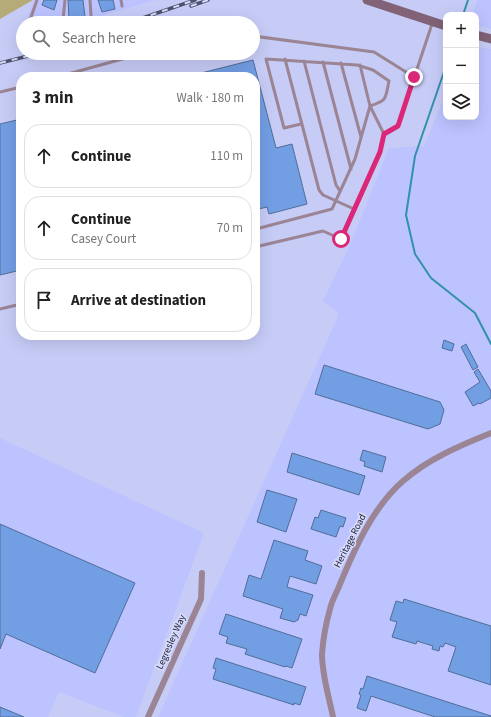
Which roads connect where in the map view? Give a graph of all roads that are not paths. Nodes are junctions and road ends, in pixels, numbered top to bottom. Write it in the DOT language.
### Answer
graph roads {
  1 [pos="37,0"];
  2 [pos="65,0"];
  3 [pos="90,0"];
  4 [pos="120,0"];
  5 [pos="367,0"];
  6 [pos="122,6"];
  7 [pos="91,15"];
  8 [pos="31,16"];
  9 [pos="63,16"];
  10 [pos="432,22"];
  11 [pos="443,25"];
  12 [pos="479,36"];
  13 [pos="260,37"];
  14 [pos="491,39"];
  15 [pos="285,59"];
  16 [pos="119,60"];
  17 [pos="304,61"];
  18 [pos="323,62"];
  19 [pos="341,63"];
  20 [pos="360,65"];
  21 [pos="75,72"];
  22 [pos="414,77"];
  23 [pos="16,88"];
  24 [pos="0,92"];
  25 [pos="370,106"];
  26 [pos="301,124"];
  27 [pos="384,134"];
  28 [pos="361,139"];
  29 [pos="351,169"];
  30 [pos="340,191"];
  31 [pos="336,201"];
  32 [pos="354,210"];
  33 [pos="260,228"];
  34 [pos="260,246"];
  35 [pos="16,305"];
  36 [pos="0,310"];
  37 [pos="491,433"];
  38 [pos="202,573"];
  39 [pos="148,717"];
  40 [pos="333,717"];
  1 -- 8 [label="lane"];
  2 -- 9 [label="lane"];
  3 -- 7 [label="lane"];
  4 -- 6 [label="lane"];
  5 -- 10 [label="street"];
  10 -- 11 [label="street"];
  10 -- 22 [label="lane"];
  12 -- 14 [label="street"];
  13 -- 22 [label="lane"];
  15 -- 17 [label="lane"];
  15 -- 26 [label="lane"];
  15 -- 26 [label="lane"];
  16 -- 21 [label="lane"];
  17 -- 18 [label="lane"];
  17 -- 30 [label="lane"];
  18 -- 19 [label="lane"];
  18 -- 29 [label="lane"];
  19 -- 20 [label="lane"];
  19 -- 28 [label="lane"];
  20 -- 25 [label="lane"];
  20 -- 25 [label="lane"];
  22 -- 27 [label="lane"];
  23 -- 24 [label="lane"];
  25 -- 27 [label="lane"];
  25 -- 28 [label="lane"];
  26 -- 31 [label="lane"];
  27 -- 32 [label="lane"];
  28 -- 29 [label="lane"];
  29 -- 30 [label="lane"];
  30 -- 31 [label="lane"];
  31 -- 32 [label="lane"];
  31 -- 33 [label="lane"];
  32 -- 34 [label="lane"];
  35 -- 36 [label="lane"];
  37 -- 40 [label="street, Heritage Road"];
  38 -- 39 [label="street, Legresley Way"];
}
